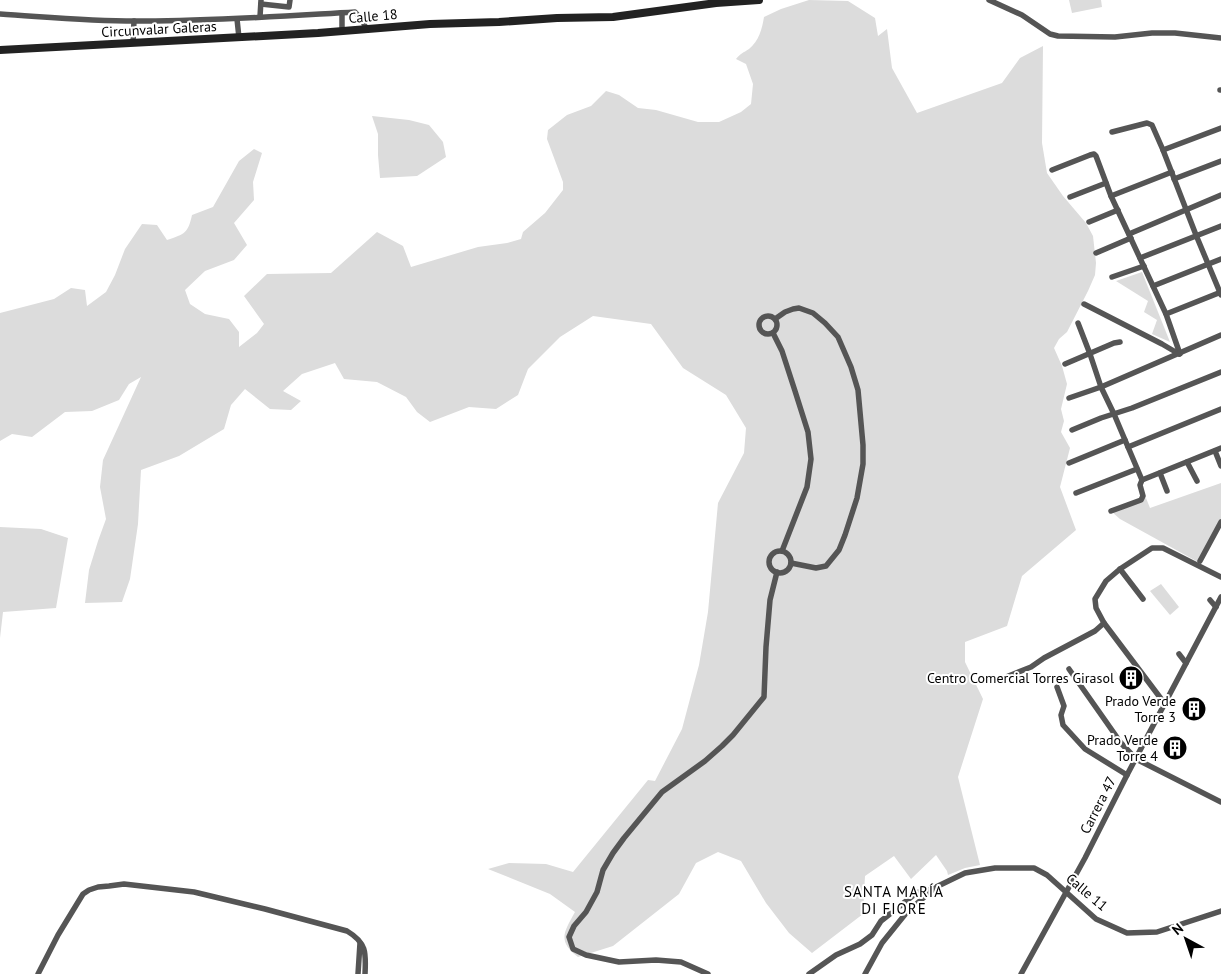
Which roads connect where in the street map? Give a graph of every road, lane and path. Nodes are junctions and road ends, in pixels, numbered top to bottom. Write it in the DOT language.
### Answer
graph roads {
  1 [pos="290,0"];
  2 [pos="759,0"];
  3 [pos="989,0"];
  4 [pos="261,2"];
  5 [pos="342,13"];
  6 [pos="0,14"];
  7 [pos="260,17"];
  8 [pos="237,19"];
  9 [pos="134,21"];
  10 [pos="366,29"];
  11 [pos="342,31"];
  12 [pos="318,33"];
  13 [pos="239,38"];
  14 [pos="1221,38"];
  15 [pos="133,43"];
  16 [pos="0,50"];
  17 [pos="1221,128"];
  18 [pos="1112,132"];
  19 [pos="1163,150"];
  20 [pos="1221,161"];
  21 [pos="1052,170"];
  22 [pos="1173,176"];
  23 [pos="1106,183"];
  24 [pos="1111,196"];
  25 [pos="1221,196"];
  26 [pos="1070,197"];
  27 [pos="1118,210"];
  28 [pos="1186,210"];
  29 [pos="1089,222"];
  30 [pos="1221,226"];
  31 [pos="1196,235"];
  32 [pos="1130,236"];
  33 [pos="1096,253"];
  34 [pos="1140,258"];
  35 [pos="1221,259"];
  36 [pos="1208,264"];
  37 [pos="1144,266"];
  38 [pos="1112,277"];
  39 [pos="1153,286"];
  40 [pos="1221,293"];
  41 [pos="1084,304"];
  42 [pos="1166,314"];
  43 [pos="775,319"];
  44 [pos="1078,323"];
  45 [pos="773,332"];
  46 [pos="1221,335"];
  47 [pos="1120,342"];
  48 [pos="1090,354"];
  49 [pos="1179,354"];
  50 [pos="1065,364"];
  51 [pos="1221,372"];
  52 [pos="1101,387"];
  53 [pos="1068,398"];
  54 [pos="1221,409"];
  55 [pos="1114,414"];
  56 [pos="1072,430"];
  57 [pos="1125,440"];
  58 [pos="1128,447"];
  59 [pos="1218,449"];
  60 [pos="1188,462"];
  61 [pos="1069,463"];
  62 [pos="1221,466"];
  63 [pos="1137,469"];
  64 [pos="1160,473"];
  65 [pos="1142,480"];
  66 [pos="1197,481"];
  67 [pos="1167,491"];
  68 [pos="1076,493"];
  69 [pos="1110,511"];
  70 [pos="1221,522"];
  71 [pos="782,552"];
  72 [pos="1200,561"];
  73 [pos="791,563"];
  74 [pos="1120,570"];
  75 [pos="777,572"];
  76 [pos="1221,577"];
  77 [pos="1221,597"];
  78 [pos="1144,599"];
  79 [pos="1210,600"];
  80 [pos="1216,607"];
  81 [pos="1104,623"];
  82 [pos="1179,654"];
  83 [pos="1186,663"];
  84 [pos="1069,669"];
  85 [pos="1006,677"];
  86 [pos="1057,687"];
  87 [pos="1165,704"];
  88 [pos="1136,759"];
  89 [pos="1127,775"];
  90 [pos="1221,802"];
  91 [pos="936,887"];
  92 [pos="1067,892"];
  93 [pos="1221,911"];
  94 [pos="360,941"];
  95 [pos="38,974"];
  96 [pos="358,974"];
  97 [pos="365,974"];
  98 [pos="708,974"];
  99 [pos="809,974"];
  100 [pos="865,974"];
  101 [pos="1022,974"];
  1 -- 4 [label="street"];
  2 -- 10 [label="main road, Calle 18"];
  3 -- 14 [label="street"];
  4 -- 7 [label="street"];
  5 -- 7 [label="street"];
  5 -- 10 [label="street"];
  5 -- 11 [label="street"];
  6 -- 9 [label="street"];
  7 -- 8 [label="street"];
  8 -- 9 [label="street"];
  8 -- 13 [label="street"];
  9 -- 15 [label="street"];
  10 -- 11 [label="main road, Calle 18"];
  11 -- 12 [label="main road, Calle 18"];
  12 -- 13 [label="main road, Circunvalar Galeras"];
  13 -- 15 [label="main road, Circunvalar Galeras"];
  15 -- 16 [label="main road, Circunvalar Galeras"];
  17 -- 19 [label="street"];
  18 -- 19 [label="street"];
  19 -- 22 [label="street"];
  20 -- 22 [label="street"];
  21 -- 23 [label="street"];
  22 -- 24 [label="street"];
  22 -- 28 [label="street"];
  23 -- 24 [label="street"];
  23 -- 26 [label="street"];
  24 -- 27 [label="street"];
  25 -- 28 [label="street"];
  27 -- 29 [label="street"];
  27 -- 32 [label="street"];
  28 -- 31 [label="street"];
  28 -- 32 [label="street"];
  30 -- 31 [label="street"];
  31 -- 34 [label="street"];
  31 -- 36 [label="street"];
  32 -- 33 [label="street"];
  32 -- 34 [label="street"];
  34 -- 37 [label="street"];
  35 -- 36 [label="street"];
  36 -- 39 [label="street"];
  36 -- 40 [label="street"];
  37 -- 38 [label="street"];
  37 -- 39 [label="street"];
  39 -- 42 [label="street"];
  40 -- 42 [label="street"];
  41 -- 49 [label="street"];
  42 -- 49 [label="street"];
  43 -- 45 [label="street"];
  43 -- 45 [label="street"];
  43 -- 73 [label="street"];
  44 -- 48 [label="street"];
  45 -- 71 [label="street"];
  46 -- 49 [label="street"];
  47 -- 48 [label="street"];
  48 -- 50 [label="street"];
  48 -- 52 [label="street"];
  49 -- 52 [label="street"];
  51 -- 55 [label="street"];
  52 -- 53 [label="street"];
  52 -- 55 [label="street"];
  54 -- 58 [label="street"];
  55 -- 56 [label="street"];
  55 -- 57 [label="street"];
  57 -- 58 [label="street"];
  57 -- 61 [label="street"];
  58 -- 63 [label="street"];
  59 -- 60 [label="street"];
  59 -- 62 [label="street"];
  60 -- 64 [label="street"];
  60 -- 66 [label="street"];
  63 -- 65 [label="street"];
  63 -- 68 [label="street"];
  64 -- 65 [label="street"];
  64 -- 67 [label="street"];
  65 -- 69 [label="street"];
  70 -- 72 [label="street"];
  71 -- 73 [label="street"];
  71 -- 75 [label="street"];
  73 -- 75 [label="street"];
  74 -- 76 [label="street"];
  74 -- 78 [label="street"];
  74 -- 81 [label="street"];
  75 -- 98 [label="street"];
  77 -- 80 [label="street, Carrera 47"];
  79 -- 80 [label="street"];
  80 -- 83 [label="street, Carrera 47"];
  81 -- 85 [label="street"];
  81 -- 87 [label="street"];
  82 -- 83 [label="street"];
  83 -- 87 [label="street, Carrera 47"];
  84 -- 88 [label="street"];
  86 -- 89 [label="street"];
  87 -- 88 [label="street, Carrera 47"];
  88 -- 89 [label="street, Carrera 47"];
  88 -- 90 [label="street"];
  89 -- 92 [label="street, Carrera 47"];
  91 -- 92 [label="street, Calle 11"];
  91 -- 99 [label="street"];
  91 -- 100 [label="street"];
  92 -- 93 [label="street, Calle 11"];
  92 -- 101 [label="street, Carrera 47"];
  94 -- 95 [label="street"];
  94 -- 96 [label="street"];
  94 -- 97 [label="street"];
}
